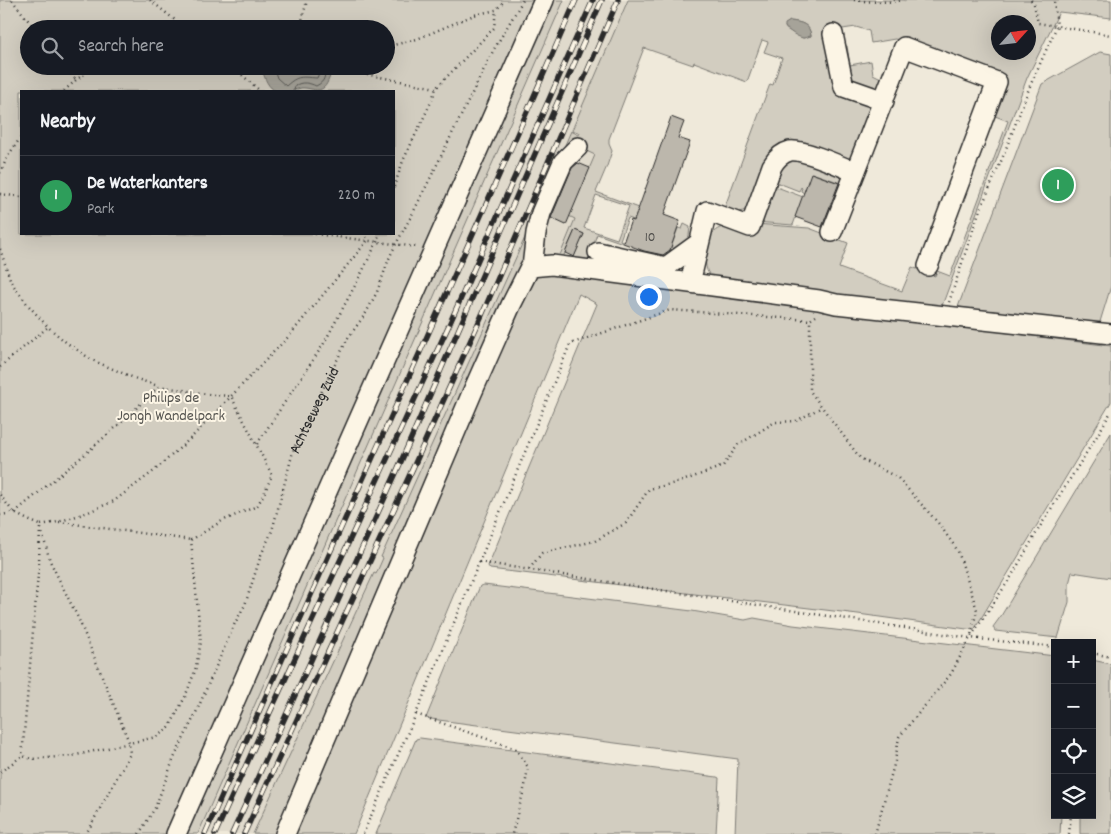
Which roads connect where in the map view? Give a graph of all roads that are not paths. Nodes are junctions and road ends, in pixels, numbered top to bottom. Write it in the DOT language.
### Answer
graph roads {
  1 [pos="544,0"];
  2 [pos="833,34"];
  3 [pos="884,101"];
  4 [pos="578,147"];
  5 [pos="855,172"];
  6 [pos="832,232"];
  7 [pos="698,244"];
  8 [pos="598,252"];
  9 [pos="928,266"];
  10 [pos="532,267"];
  11 [pos="690,283"];
  12 [pos="1111,334"];
  13 [pos="176,834"];
  14 [pos="286,834"];
  1 -- 13 [label="street"];
  2 -- 3 [label="street"];
  3 -- 5 [label="street"];
  3 -- 9 [label="street"];
  4 -- 10 [label="street"];
  5 -- 6 [label="street"];
  5 -- 7 [label="street"];
  7 -- 8 [label="street"];
  7 -- 11 [label="street"];
  10 -- 11 [label="street"];
  10 -- 14 [label="street"];
  11 -- 12 [label="street"];
}
